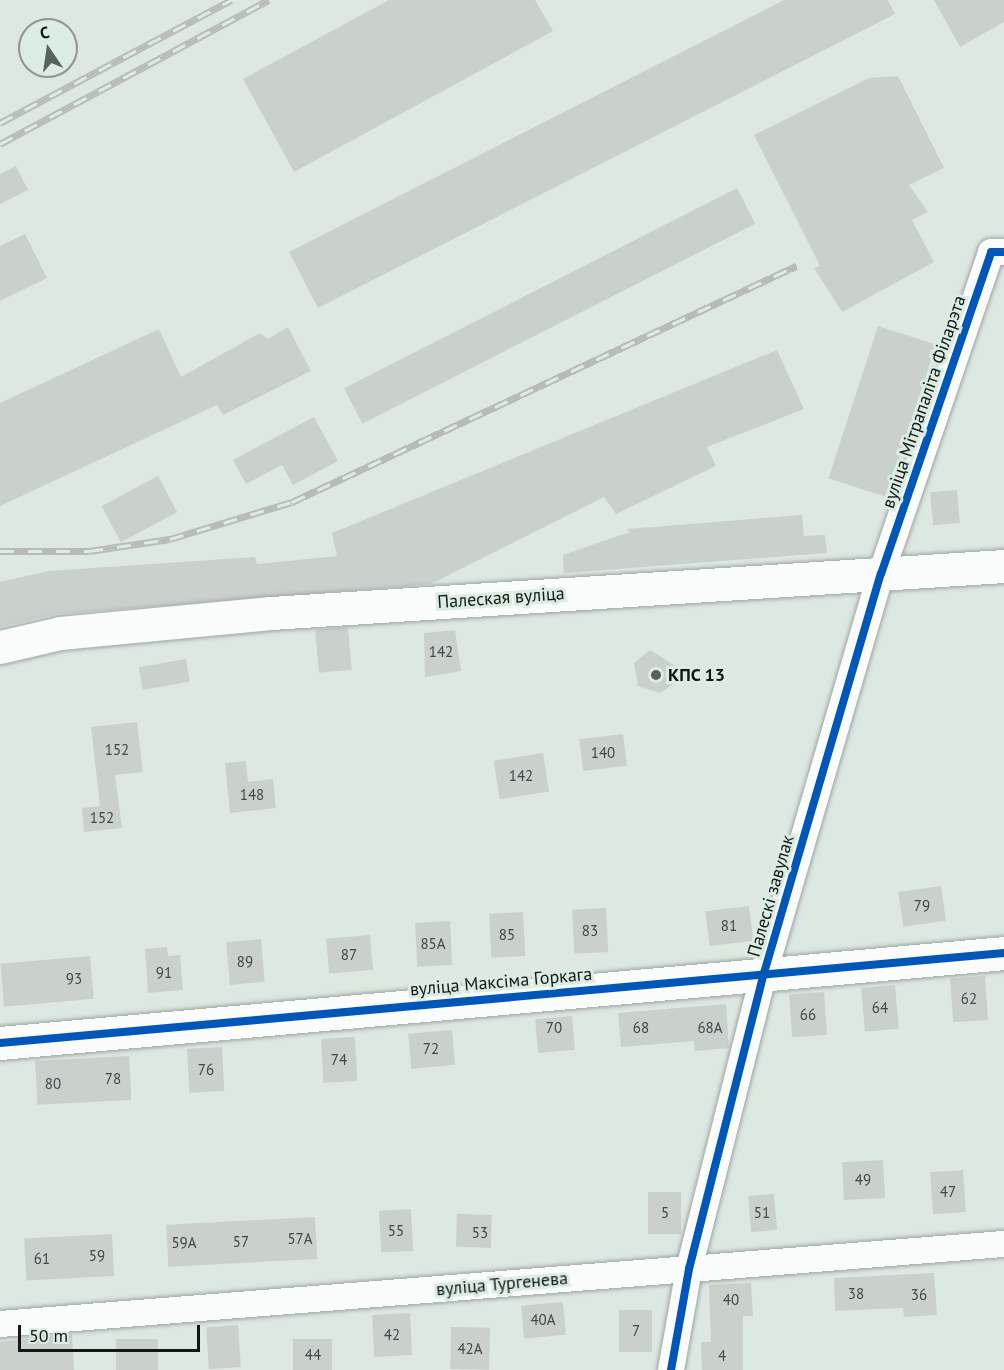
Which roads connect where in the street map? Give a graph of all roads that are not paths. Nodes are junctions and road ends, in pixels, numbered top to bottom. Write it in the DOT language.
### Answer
graph roads {
  1 [pos="1004,252"];
  2 [pos="1004,566"];
  3 [pos="881,574"];
  4 [pos="0,647"];
  5 [pos="1004,953"];
  6 [pos="764,973"];
  7 [pos="0,1043"];
  8 [pos="1004,1244"];
  9 [pos="689,1269"];
  10 [pos="0,1324"];
  11 [pos="671,1370"];
  1 -- 3 [label="street, вуліца Мітрапаліта Філарэта"];
  2 -- 3 [label="main road, Палеская вуліца"];
  3 -- 4 [label="main road, Палеская вуліца"];
  3 -- 6 [label="street, Палескі завулак"];
  5 -- 6 [label="main road, вуліца Максіма Горкага"];
  6 -- 7 [label="main road, вуліца Максіма Горкага"];
  6 -- 9 [label="street, Палескі завулак"];
  8 -- 9 [label="street, вуліца Тургенева"];
  9 -- 10 [label="street, вуліца Тургенева"];
  9 -- 11 [label="street, Палескі завулак"];
}
